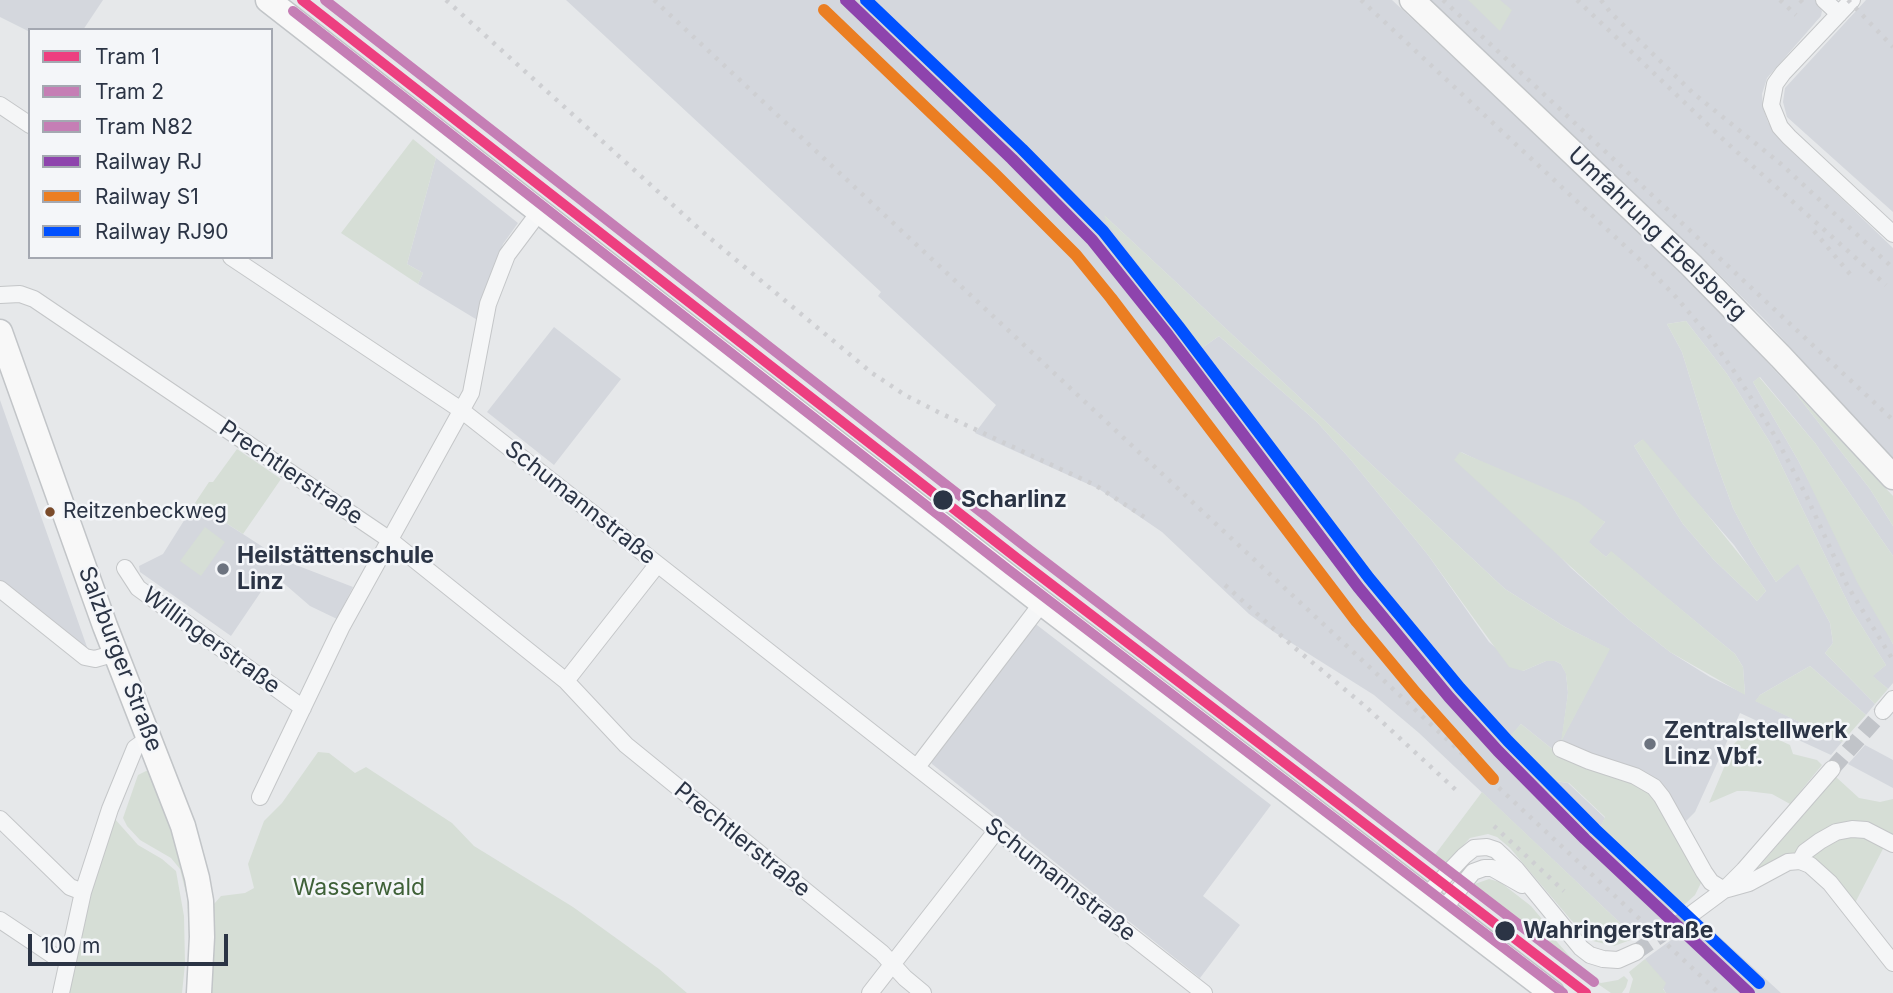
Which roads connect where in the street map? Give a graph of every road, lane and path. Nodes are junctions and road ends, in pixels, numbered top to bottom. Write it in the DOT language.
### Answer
graph roads {
  1 [pos="268,0"];
  2 [pos="1412,0"];
  3 [pos="1824,0"];
  4 [pos="1852,0"];
  5 [pos="1839,14"];
  6 [pos="0,105"];
  7 [pos="28,124"];
  8 [pos="540,211"];
  9 [pos="1893,234"];
  10 [pos="234,259"];
  11 [pos="0,295"];
  12 [pos="0,332"];
  13 [pos="461,410"];
  14 [pos="1893,477"];
  15 [pos="390,540"];
  16 [pos="657,565"];
  17 [pos="125,568"];
  18 [pos="0,589"];
  19 [pos="1042,603"];
  20 [pos="116,653"];
  21 [pos="566,681"];
  22 [pos="303,708"];
  23 [pos="150,737"];
  24 [pos="1561,749"];
  25 [pos="916,767"];
  26 [pos="1832,769"];
  27 [pos="260,797"];
  28 [pos="0,819"];
  29 [pos="997,830"];
  30 [pos="1893,844"];
  31 [pos="1800,861"];
  32 [pos="1724,890"];
  33 [pos="83,892"];
  34 [pos="1435,903"];
  35 [pos="1693,913"];
  36 [pos="0,920"];
  37 [pos="1636,952"];
  38 [pos="68,959"];
  39 [pos="1893,963"];
  40 [pos="892,965"];
  41 [pos="61,993"];
  42 [pos="199,993"];
  43 [pos="870,993"];
  44 [pos="923,993"];
  45 [pos="1204,993"];
  46 [pos="1552,993"];
  1 -- 8 [label="main road"];
  2 -- 14 [label="main road, Umfahrung Ebelsberg"];
  3 -- 5 [label="street"];
  4 -- 5 [label="street"];
  5 -- 9 [label="street"];
  6 -- 7 [label="street"];
  8 -- 13 [label="street, Willingerstraße"];
  8 -- 19 [label="main road"];
  10 -- 13 [label="street, Schumannstraße"];
  11 -- 15 [label="street, Prechtlerstraße"];
  12 -- 20 [label="main road, Salzburger Straße"];
  13 -- 15 [label="street, Willingerstraße"];
  13 -- 16 [label="street, Schumannstraße"];
  15 -- 21 [label="street, Prechtlerstraße"];
  15 -- 22 [label="street, Willingerstraße"];
  16 -- 21 [label="street"];
  16 -- 25 [label="street, Schumannstraße"];
  17 -- 22 [label="street, Willingerstraße"];
  18 -- 20 [label="street"];
  19 -- 25 [label="street"];
  19 -- 34 [label="main road"];
  20 -- 23 [label="main road, Salzburger Straße"];
  21 -- 40 [label="street, Prechtlerstraße"];
  22 -- 27 [label="street, Willingerstraße"];
  23 -- 33 [label="street"];
  23 -- 42 [label="main road, Salzburger Straße"];
  24 -- 32 [label="street"];
  25 -- 29 [label="street, Schumannstraße"];
  26 -- 32 [label="street"];
  28 -- 33 [label="street"];
  29 -- 40 [label="street"];
  29 -- 45 [label="street, Schumannstraße"];
  30 -- 31 [label="street"];
  31 -- 32 [label="street"];
  31 -- 39 [label="street"];
  32 -- 35 [label="street"];
  33 -- 38 [label="street"];
  34 -- 37 [label="street"];
  34 -- 46 [label="main road"];
  36 -- 38 [label="street"];
  38 -- 41 [label="street"];
  40 -- 43 [label="street"];
  40 -- 44 [label="street, Prechtlerstraße"];
}
